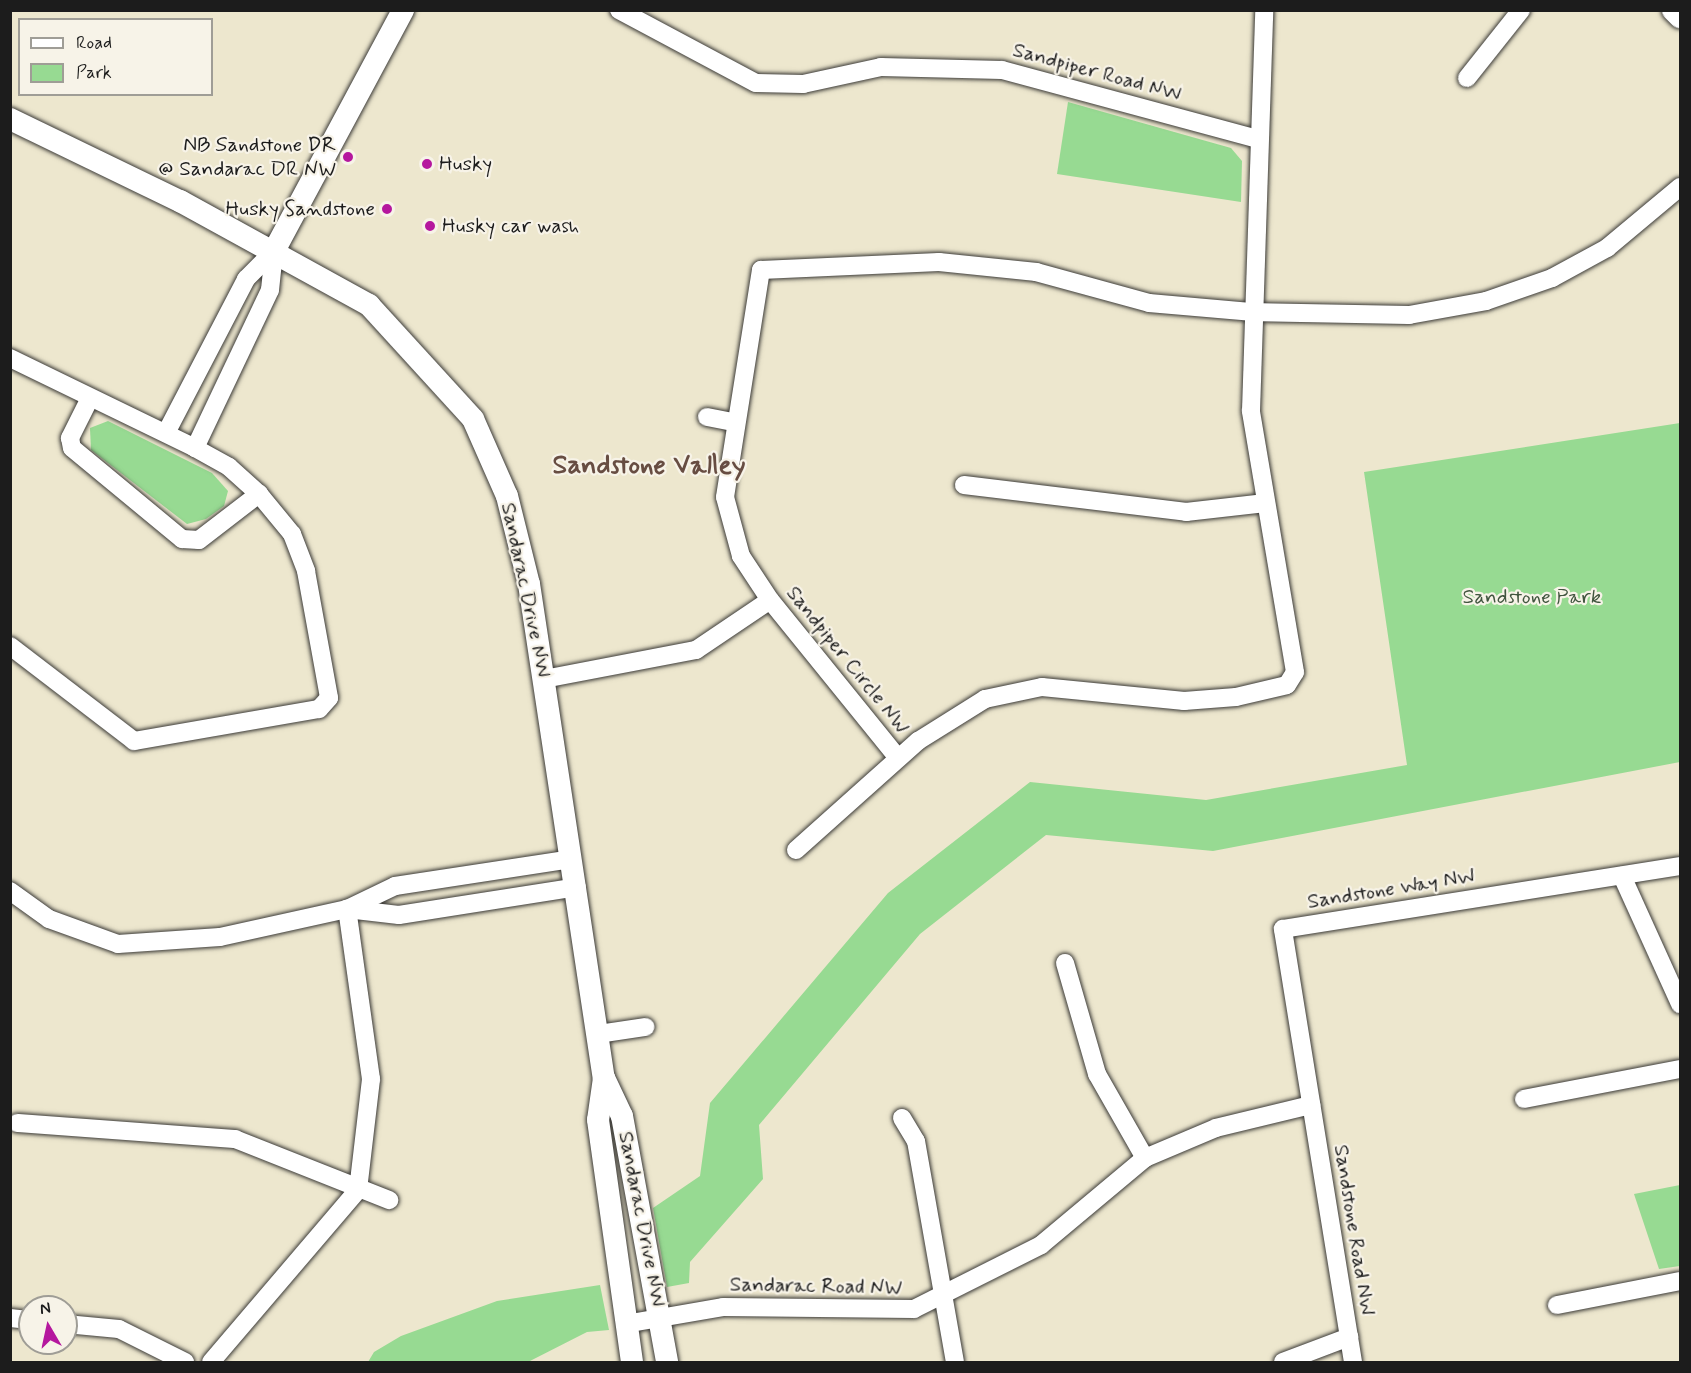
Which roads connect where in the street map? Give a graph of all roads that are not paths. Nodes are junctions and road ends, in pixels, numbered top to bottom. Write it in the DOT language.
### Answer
graph roads {
  1 [pos="403,10"];
  2 [pos="1263,10"];
  3 [pos="1521,10"];
  4 [pos="1673,10"];
  5 [pos="623,12"];
  6 [pos="1680,17"];
  7 [pos="1467,78"];
  8 [pos="10,119"];
  9 [pos="1257,140"];
  10 [pos="1680,187"];
  11 [pos="274,251"];
  12 [pos="1251,312"];
  13 [pos="10,358"];
  14 [pos="90,398"];
  15 [pos="707,417"];
  16 [pos="732,422"];
  17 [pos="166,433"];
  18 [pos="195,448"];
  19 [pos="964,485"];
  20 [pos="259,494"];
  21 [pos="1265,503"];
  22 [pos="770,600"];
  23 [pos="10,646"];
  24 [pos="544,679"];
  25 [pos="898,758"];
  26 [pos="796,850"];
  27 [pos="571,859"];
  28 [pos="1680,866"];
  29 [pos="1622,876"];
  30 [pos="577,887"];
  31 [pos="10,891"];
  32 [pos="347,909"];
  33 [pos="1065,963"];
  34 [pos="1680,1004"];
  35 [pos="645,1027"];
  36 [pos="598,1034"];
  37 [pos="1680,1069"];
  38 [pos="604,1078"];
  39 [pos="1524,1099"];
  40 [pos="1311,1105"];
  41 [pos="902,1118"];
  42 [pos="17,1123"];
  43 [pos="1145,1158"];
  44 [pos="358,1190"];
  45 [pos="389,1200"];
  46 [pos="1680,1281"];
  47 [pos="945,1297"];
  48 [pos="1557,1305"];
  49 [pos="661,1319"];
  50 [pos="625,1323"];
  51 [pos="78,1325"];
  52 [pos="1349,1336"];
  53 [pos="185,1362"];
  54 [pos="211,1362"];
  55 [pos="632,1362"];
  56 [pos="667,1362"];
  57 [pos="956,1362"];
  58 [pos="1283,1362"];
  59 [pos="1353,1362"];
  1 -- 11 [label="street"];
  2 -- 9 [label="street, Sandpiper Circle NW"];
  3 -- 7 [label="street"];
  4 -- 6 [label="street"];
  5 -- 9 [label="street, Sandpiper Road NW"];
  8 -- 11 [label="street, Sandarac Drive NW"];
  9 -- 12 [label="street, Sandpiper Circle NW"];
  10 -- 12 [label="street"];
  11 -- 17 [label="street"];
  11 -- 18 [label="street"];
  11 -- 24 [label="street, Sandarac Drive NW"];
  12 -- 16 [label="street, Sandpiper Circle NW"];
  12 -- 21 [label="street, Sandpiper Circle NW"];
  13 -- 14 [label="street"];
  14 -- 17 [label="street"];
  14 -- 20 [label="street"];
  15 -- 16 [label="street"];
  16 -- 22 [label="street, Sandpiper Circle NW"];
  17 -- 18 [label="street"];
  18 -- 20 [label="street"];
  19 -- 21 [label="street"];
  20 -- 23 [label="street"];
  21 -- 25 [label="street, Sandpiper Circle NW"];
  22 -- 24 [label="street"];
  22 -- 25 [label="street, Sandpiper Circle NW"];
  24 -- 27 [label="street, Sandarac Drive NW"];
  25 -- 26 [label="street"];
  27 -- 30 [label="street, Sandarac Drive NW"];
  27 -- 32 [label="street"];
  28 -- 29 [label="street, Sandstone Way NW"];
  29 -- 34 [label="street"];
  29 -- 40 [label="street, Sandstone Way NW"];
  30 -- 32 [label="street"];
  30 -- 36 [label="street, Sandarac Drive NW"];
  31 -- 32 [label="street"];
  32 -- 44 [label="street"];
  33 -- 43 [label="street"];
  35 -- 36 [label="street"];
  36 -- 38 [label="street, Sandarac Drive NW"];
  37 -- 39 [label="street"];
  38 -- 49 [label="street, Sandarac Drive NW"];
  38 -- 50 [label="street, Sandarac Drive NW"];
  40 -- 43 [label="street, Sandarac Road NW"];
  40 -- 52 [label="street, Sandstone Road NW"];
  41 -- 47 [label="street"];
  42 -- 44 [label="street"];
  43 -- 47 [label="street, Sandarac Road NW"];
  44 -- 45 [label="street"];
  44 -- 54 [label="street"];
  46 -- 48 [label="street"];
  47 -- 49 [label="street, Sandarac Road NW"];
  47 -- 57 [label="street"];
  49 -- 50 [label="street, Sandarac Road NW"];
  49 -- 56 [label="street, Sandarac Drive NW"];
  50 -- 55 [label="street, Sandarac Drive NW"];
  51 -- 53 [label="street"];
  52 -- 58 [label="street"];
  52 -- 59 [label="street, Sandstone Road NW"];
}
